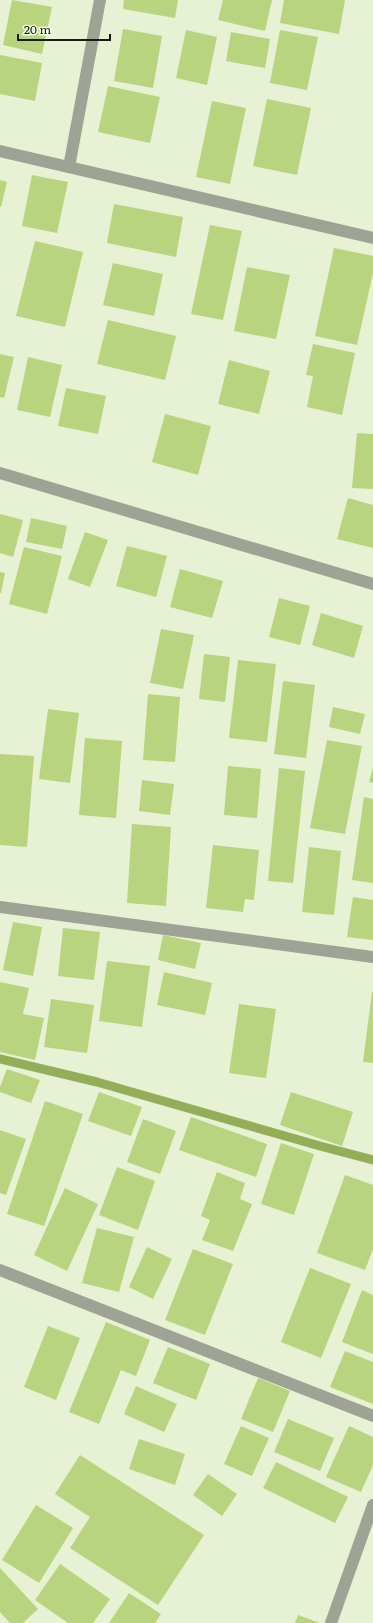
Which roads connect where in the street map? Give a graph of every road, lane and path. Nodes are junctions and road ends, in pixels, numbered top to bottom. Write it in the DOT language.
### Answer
graph roads {
  1 [pos="100,0"];
  2 [pos="0,151"];
  3 [pos="69,167"];
  4 [pos="373,238"];
  5 [pos="0,473"];
  6 [pos="373,584"];
  7 [pos="0,907"];
  8 [pos="373,957"];
  9 [pos="0,1270"];
  10 [pos="373,1416"];
  11 [pos="373,1505"];
  12 [pos="331,1623"];
  1 -- 3 [label="lane"];
  2 -- 3 [label="lane"];
  3 -- 4 [label="lane"];
  5 -- 6 [label="lane"];
  7 -- 8 [label="lane"];
  9 -- 10 [label="lane"];
  11 -- 12 [label="lane"];
}
